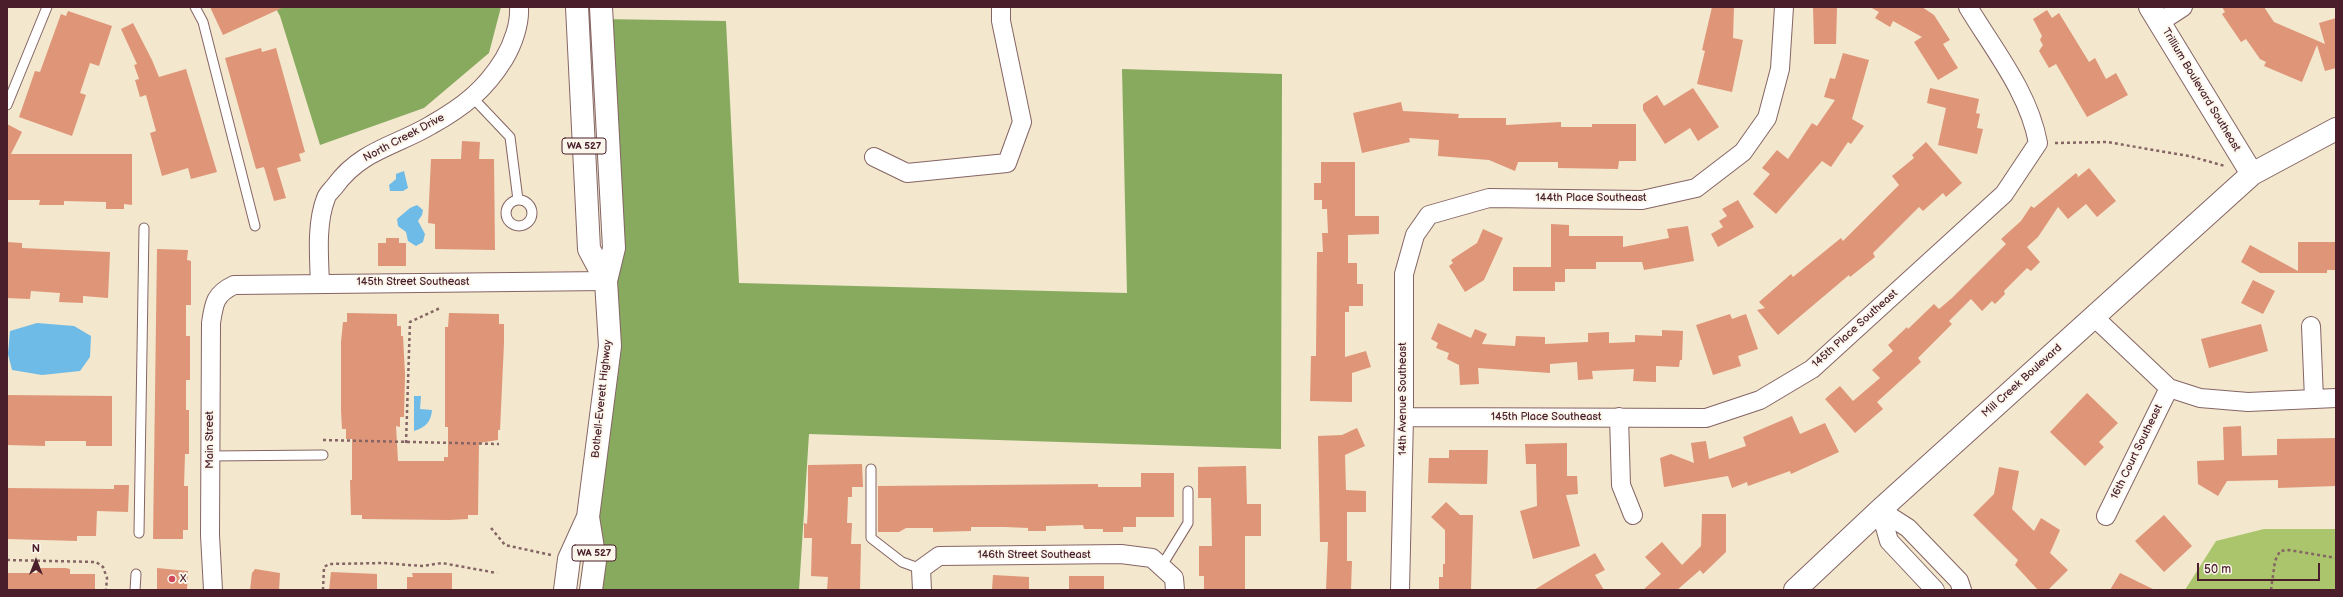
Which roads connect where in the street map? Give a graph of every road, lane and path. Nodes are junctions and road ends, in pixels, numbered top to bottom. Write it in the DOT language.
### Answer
graph roads {
  1 [pos="47,7"];
  2 [pos="195,7"];
  3 [pos="519,7"];
  4 [pos="577,7"];
  5 [pos="600,7"];
  6 [pos="1001,7"];
  7 [pos="1784,7"];
  8 [pos="1968,7"];
  9 [pos="2183,7"];
  10 [pos="2155,14"];
  11 [pos="473,98"];
  12 [pos="7,105"];
  13 [pos="2336,129"];
  14 [pos="2038,143"];
  15 [pos="874,157"];
  16 [pos="2247,165"];
  17 [pos="518,200"];
  18 [pos="1429,215"];
  19 [pos="254,226"];
  20 [pos="144,228"];
  21 [pos="606,281"];
  22 [pos="320,283"];
  23 [pos="221,292"];
  24 [pos="440,308"];
  25 [pos="2093,316"];
  26 [pos="2311,326"];
  27 [pos="2169,388"];
  28 [pos="2336,398"];
  29 [pos="2314,399"];
  30 [pos="1404,417"];
  31 [pos="1619,417"];
  32 [pos="323,440"];
  33 [pos="406,442"];
  34 [pos="500,444"];
  35 [pos="323,455"];
  36 [pos="210,456"];
  37 [pos="871,469"];
  38 [pos="1188,491"];
  39 [pos="1880,510"];
  40 [pos="1632,515"];
  41 [pos="2106,516"];
  42 [pos="588,517"];
  43 [pos="491,528"];
  44 [pos="139,533"];
  45 [pos="2336,558"];
  46 [pos="569,559"];
  47 [pos="7,560"];
  48 [pos="1157,562"];
  49 [pos="921,569"];
  50 [pos="496,573"];
  51 [pos="136,574"];
  52 [pos="106,590"];
  53 [pos="135,590"];
  54 [pos="213,590"];
  55 [pos="323,590"];
  56 [pos="565,590"];
  57 [pos="591,590"];
  58 [pos="922,590"];
  59 [pos="1174,590"];
  60 [pos="1400,590"];
  61 [pos="1795,590"];
  62 [pos="1935,590"];
  63 [pos="1962,590"];
  64 [pos="2271,590"];
  1 -- 12 [label="lane"];
  2 -- 19 [label="lane"];
  3 -- 11 [label="street, North Creek Drive"];
  4 -- 21 [label="main road, Bothell-Everett Highway / WA 527"];
  5 -- 21 [label="main road, Bothell-Everett Highway / WA 527"];
  6 -- 15 [label="street"];
  7 -- 18 [label="street, 144th Place Southeast"];
  8 -- 14 [label="street"];
  9 -- 10 [label="street"];
  10 -- 16 [label="main road, Trillium Boulevard Southeast"];
  11 -- 17 [label="lane"];
  11 -- 22 [label="street, North Creek Drive"];
  13 -- 16 [label="main road, Mill Creek Boulevard"];
  14 -- 16 [label="path"];
  14 -- 31 [label="street, 145th Place Southeast"];
  16 -- 25 [label="main road, Mill Creek Boulevard"];
  18 -- 30 [label="street, 14th Avenue Southeast"];
  20 -- 44 [label="lane"];
  21 -- 22 [label="street, 145th Street Southeast"];
  21 -- 42 [label="main road, Bothell-Everett Highway / WA 527"];
  22 -- 23 [label="street, 145th Street Southeast"];
  23 -- 36 [label="street, Main Street"];
  24 -- 33 [label="path"];
  25 -- 27 [label="street"];
  25 -- 39 [label="main road, Mill Creek Boulevard"];
  26 -- 29 [label="street"];
  27 -- 29 [label="street"];
  27 -- 41 [label="street, 16th Court Southeast"];
  28 -- 29 [label="street"];
  30 -- 31 [label="street, 145th Place Southeast"];
  30 -- 60 [label="street, 14th Avenue Southeast"];
  31 -- 40 [label="street"];
  32 -- 33 [label="path"];
  33 -- 34 [label="path"];
  35 -- 36 [label="lane"];
  36 -- 54 [label="street, Main Street"];
  37 -- 49 [label="lane"];
  38 -- 48 [label="lane"];
  39 -- 61 [label="main road, Mill Creek Boulevard"];
  39 -- 62 [label="street"];
  39 -- 63 [label="street"];
  42 -- 46 [label="main road, Bothell-Everett Highway"];
  42 -- 57 [label="main road, Bothell-Everett Highway / WA 527"];
  43 -- 46 [label="path"];
  45 -- 64 [label="path"];
  46 -- 56 [label="main road, Bothell-Everett Highway"];
  47 -- 52 [label="path"];
  48 -- 49 [label="street, 146th Street Southeast"];
  48 -- 59 [label="street"];
  49 -- 58 [label="street"];
  50 -- 55 [label="path"];
  51 -- 53 [label="lane"];
}
